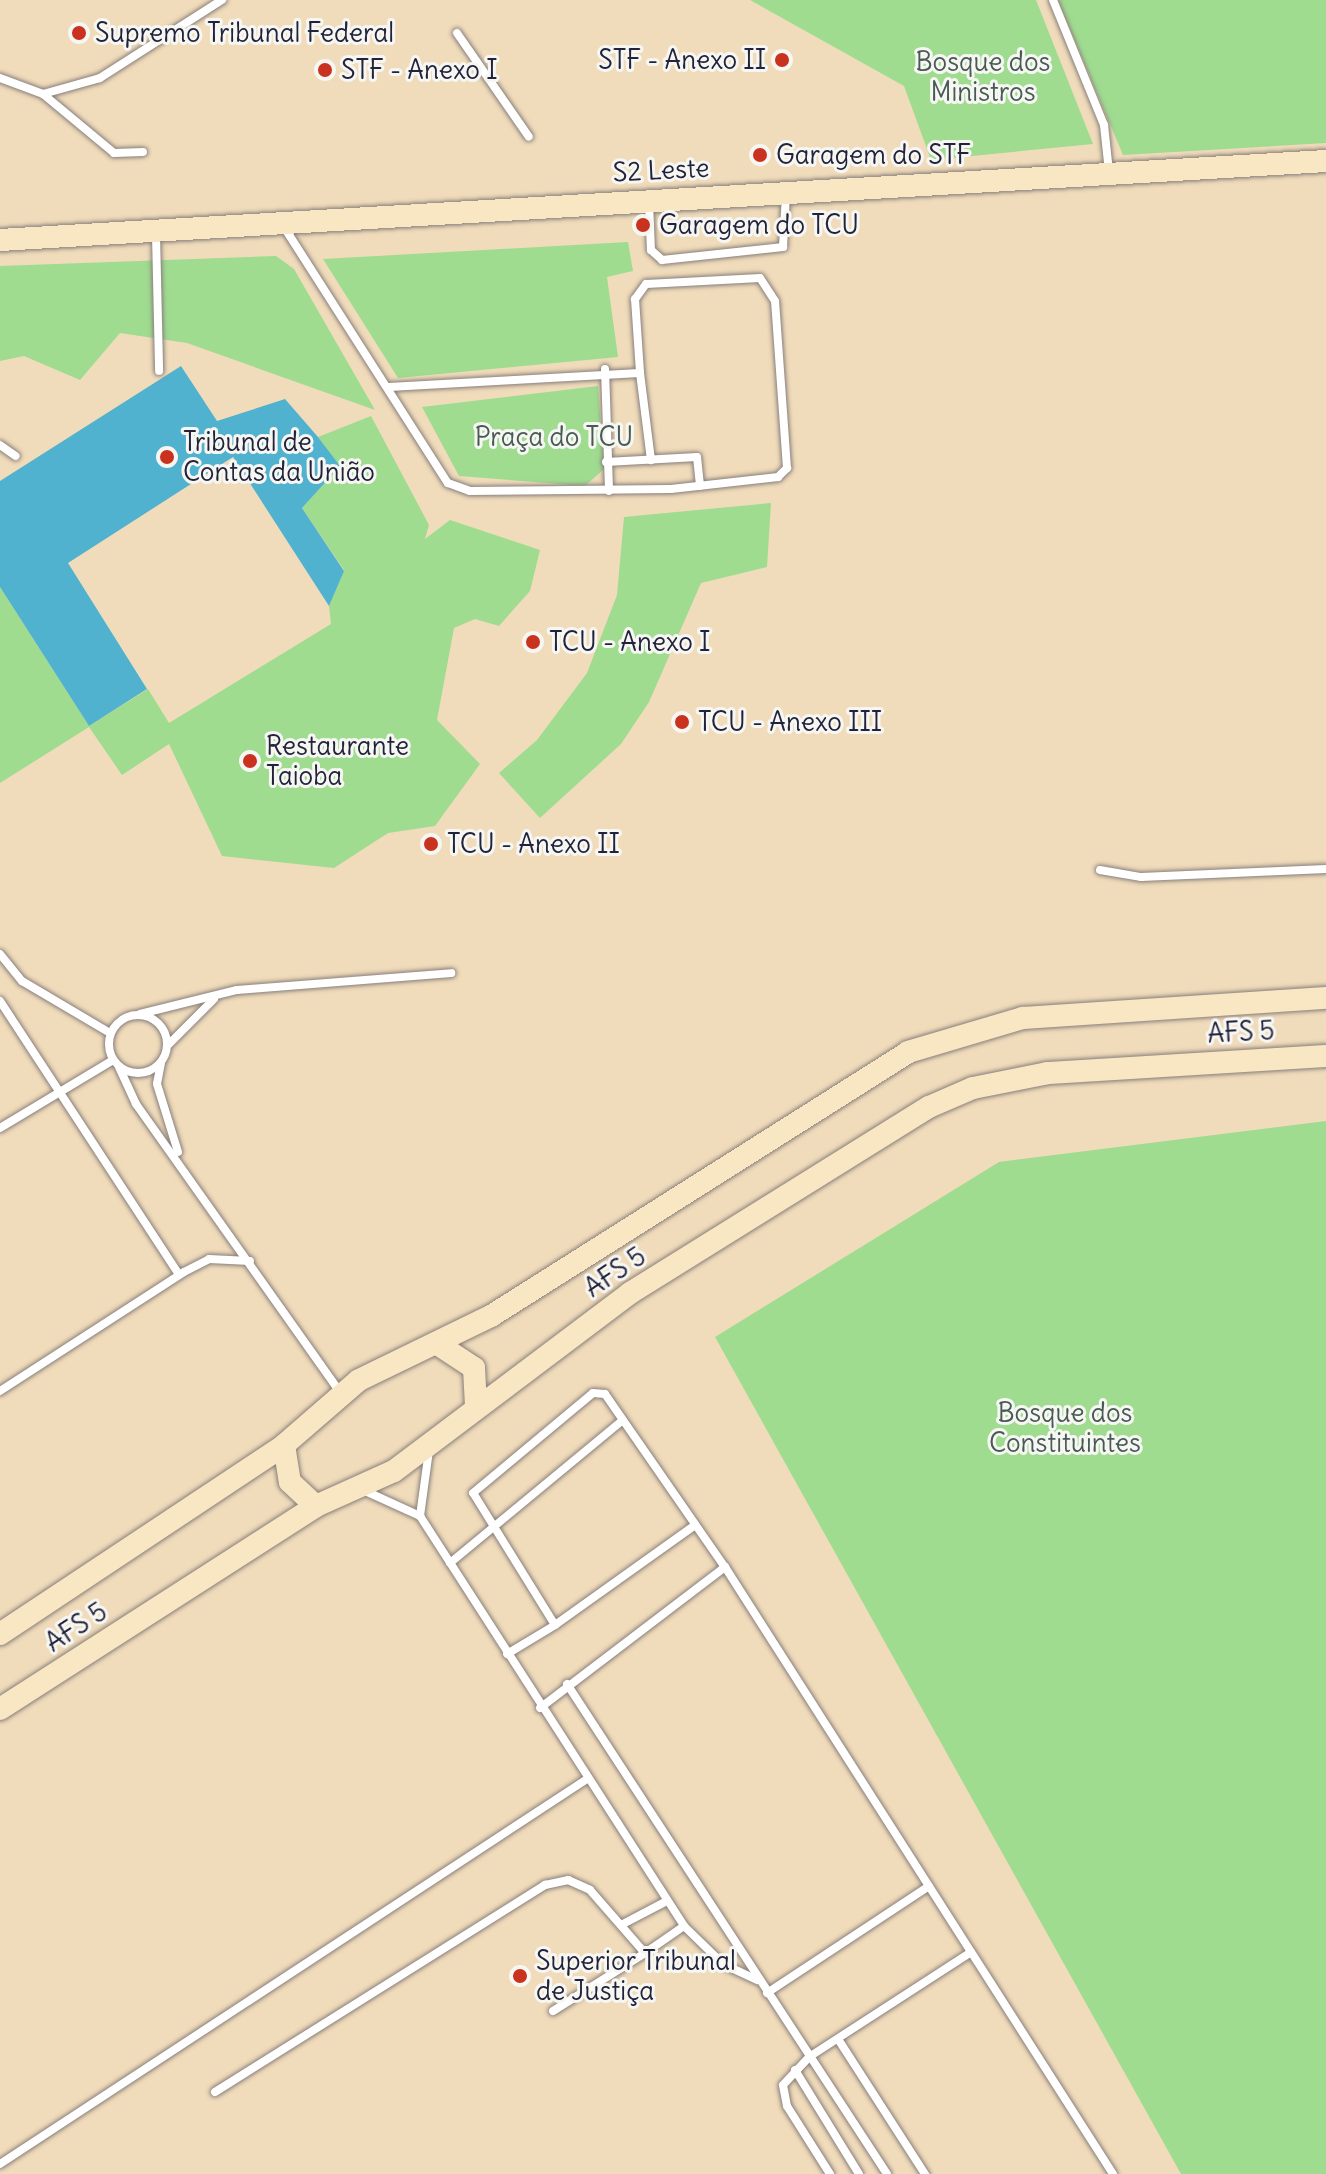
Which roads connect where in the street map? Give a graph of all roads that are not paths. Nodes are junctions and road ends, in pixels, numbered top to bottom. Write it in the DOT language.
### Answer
graph roads {
  1 [pos="222,0"];
  2 [pos="1053,0"];
  3 [pos="457,33"];
  4 [pos="0,78"];
  5 [pos="43,94"];
  6 [pos="529,137"];
  7 [pos="143,152"];
  8 [pos="1326,161"];
  9 [pos="1109,173"];
  10 [pos="786,191"];
  11 [pos="649,199"];
  12 [pos="280,220"];
  13 [pos="156,229"];
  14 [pos="0,240"];
  15 [pos="605,369"];
  16 [pos="159,371"];
  17 [pos="640,373"];
  18 [pos="388,387"];
  19 [pos="0,445"];
  20 [pos="16,456"];
  21 [pos="651,460"];
  22 [pos="606,462"];
  23 [pos="700,486"];
  24 [pos="609,491"];
  25 [pos="1326,869"];
  26 [pos="1100,870"];
  27 [pos="0,954"];
  28 [pos="451,973"];
  29 [pos="237,990"];
  30 [pos="1326,998"];
  31 [pos="0,1001"];
  32 [pos="140,1014"];
  33 [pos="110,1033"];
  34 [pos="168,1046"];
  35 [pos="1326,1056"];
  36 [pos="161,1063"];
  37 [pos="116,1064"];
  38 [pos="59,1090"];
  39 [pos="0,1128"];
  40 [pos="179,1157"];
  41 [pos="250,1261"];
  42 [pos="179,1275"];
  43 [pos="439,1345"];
  44 [pos="0,1391"];
  45 [pos="341,1393"];
  46 [pos="476,1406"];
  47 [pos="623,1420"];
  48 [pos="284,1445"];
  49 [pos="429,1446"];
  50 [pos="357,1488"];
  51 [pos="316,1506"];
  52 [pos="420,1516"];
  53 [pos="695,1525"];
  54 [pos="495,1529"];
  55 [pos="450,1563"];
  56 [pos="725,1567"];
  57 [pos="555,1625"];
  58 [pos="0,1634"];
  59 [pos="507,1654"];
  60 [pos="567,1684"];
  61 [pos="540,1708"];
  62 [pos="0,1709"];
  63 [pos="587,1779"];
  64 [pos="929,1886"];
  65 [pos="667,1901"];
  66 [pos="621,1925"];
  67 [pos="684,1926"];
  68 [pos="971,1952"];
  69 [pos="645,1953"];
  70 [pos="758,1980"];
  71 [pos="767,1993"];
  72 [pos="553,2011"];
  73 [pos="838,2039"];
  74 [pos="809,2057"];
  75 [pos="795,2070"];
  76 [pos="215,2092"];
  77 [pos="0,2164"];
  78 [pos="830,2174"];
  79 [pos="859,2174"];
  80 [pos="887,2174"];
  81 [pos="925,2174"];
  82 [pos="1113,2174"];
  1 -- 5 [label="lane"];
  2 -- 9 [label="lane"];
  3 -- 6 [label="lane"];
  4 -- 5 [label="lane"];
  5 -- 7 [label="lane"];
  8 -- 9 [label="main road, S2 Leste"];
  9 -- 10 [label="main road, S2 Leste"];
  10 -- 11 [label="main road, S2 Leste"];
  10 -- 11 [label="lane"];
  11 -- 12 [label="main road, S2 Leste"];
  12 -- 13 [label="main road, S2 Leste"];
  12 -- 18 [label="lane"];
  13 -- 14 [label="main road, S2 Leste"];
  13 -- 16 [label="lane"];
  15 -- 17 [label="lane"];
  15 -- 18 [label="lane"];
  15 -- 22 [label="lane"];
  17 -- 21 [label="lane"];
  17 -- 23 [label="lane"];
  18 -- 24 [label="lane"];
  19 -- 20 [label="lane"];
  21 -- 22 [label="lane"];
  21 -- 23 [label="lane"];
  22 -- 24 [label="lane"];
  23 -- 24 [label="lane"];
  25 -- 26 [label="lane"];
  27 -- 33 [label="lane"];
  28 -- 29 [label="lane"];
  29 -- 32 [label="lane"];
  29 -- 34 [label="lane"];
  30 -- 43 [label="main road, AFS 5"];
  31 -- 38 [label="lane"];
  32 -- 33 [label="lane"];
  32 -- 34 [label="lane"];
  33 -- 37 [label="lane"];
  34 -- 36 [label="lane"];
  35 -- 46 [label="main road, AFS 5"];
  36 -- 37 [label="lane"];
  36 -- 40 [label="lane"];
  37 -- 38 [label="lane"];
  37 -- 40 [label="lane"];
  38 -- 39 [label="lane"];
  38 -- 42 [label="lane"];
  40 -- 41 [label="lane"];
  41 -- 42 [label="lane"];
  41 -- 45 [label="lane"];
  42 -- 44 [label="lane"];
  43 -- 45 [label="main road, AFS 5"];
  43 -- 46 [label="main road"];
  45 -- 48 [label="main road, AFS 5"];
  46 -- 49 [label="main road, AFS 5"];
  47 -- 53 [label="lane"];
  47 -- 54 [label="lane"];
  47 -- 54 [label="lane"];
  48 -- 51 [label="main road"];
  48 -- 58 [label="main road, AFS 5"];
  49 -- 50 [label="main road, AFS 5"];
  49 -- 52 [label="lane"];
  50 -- 51 [label="main road, AFS 5"];
  50 -- 52 [label="lane"];
  51 -- 62 [label="main road, AFS 5"];
  52 -- 55 [label="lane"];
  53 -- 56 [label="lane"];
  53 -- 57 [label="lane"];
  54 -- 55 [label="lane"];
  54 -- 57 [label="lane"];
  55 -- 59 [label="lane"];
  56 -- 60 [label="lane"];
  56 -- 64 [label="lane"];
  57 -- 59 [label="lane"];
  59 -- 61 [label="lane"];
  60 -- 61 [label="lane"];
  60 -- 70 [label="lane"];
  61 -- 63 [label="lane"];
  63 -- 65 [label="lane"];
  63 -- 77 [label="lane"];
  64 -- 68 [label="lane"];
  64 -- 71 [label="lane"];
  65 -- 66 [label="lane"];
  65 -- 67 [label="lane"];
  66 -- 69 [label="lane"];
  66 -- 76 [label="lane"];
  67 -- 69 [label="lane"];
  67 -- 70 [label="lane"];
  68 -- 73 [label="lane"];
  68 -- 82 [label="lane"];
  69 -- 72 [label="lane"];
  70 -- 71 [label="lane"];
  71 -- 74 [label="lane"];
  73 -- 74 [label="lane"];
  73 -- 81 [label="lane"];
  74 -- 75 [label="lane"];
  74 -- 80 [label="lane"];
  75 -- 78 [label="lane"];
  75 -- 79 [label="lane"];
}
